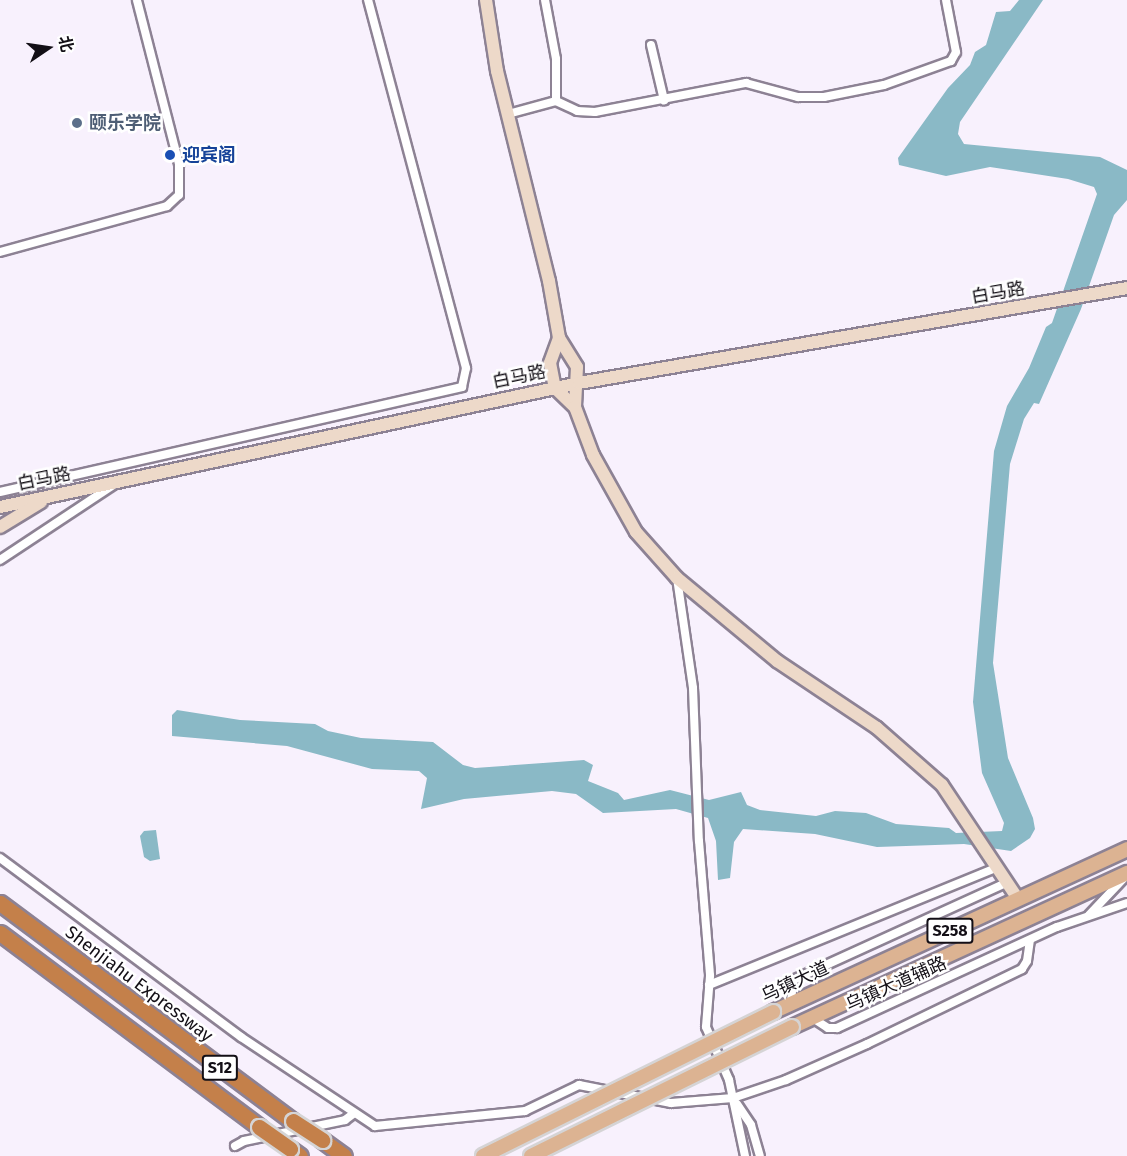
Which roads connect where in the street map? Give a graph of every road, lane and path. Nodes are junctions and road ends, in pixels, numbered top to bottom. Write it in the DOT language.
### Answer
graph roads {
  1 [pos="137,0"];
  2 [pos="368,0"];
  3 [pos="486,0"];
  4 [pos="545,0"];
  5 [pos="946,0"];
  6 [pos="651,45"];
  7 [pos="664,100"];
  8 [pos="556,101"];
  9 [pos="508,114"];
  10 [pos="0,252"];
  11 [pos="1127,288"];
  12 [pos="559,338"];
  13 [pos="579,383"];
  14 [pos="555,388"];
  15 [pos="575,407"];
  16 [pos="117,482"];
  17 [pos="0,492"];
  18 [pos="50,496"];
  19 [pos="0,507"];
  20 [pos="0,527"];
  21 [pos="0,560"];
  22 [pos="677,578"];
  23 [pos="1127,849"];
  24 [pos="0,858"];
  25 [pos="997,865"];
  26 [pos="1127,874"];
  27 [pos="1008,882"];
  28 [pos="1018,899"];
  29 [pos="0,903"];
  30 [pos="1127,903"];
  31 [pos="1089,915"];
  32 [pos="0,933"];
  33 [pos="1030,940"];
  34 [pos="709,985"];
  35 [pos="791,1003"];
  36 [pos="811,1017"];
  37 [pos="733,1098"];
  38 [pos="353,1114"];
  39 [pos="235,1146"];
  40 [pos="295,1153"];
  41 [pos="344,1156"];
  42 [pos="483,1156"];
  43 [pos="531,1156"];
  44 [pos="745,1156"];
  45 [pos="760,1156"];
  1 -- 10 [label="street"];
  2 -- 17 [label="street"];
  3 -- 9 [label="street"];
  4 -- 8 [label="street"];
  5 -- 7 [label="street"];
  6 -- 7 [label="street"];
  7 -- 8 [label="street"];
  8 -- 9 [label="street"];
  9 -- 12 [label="street"];
  11 -- 13 [label="street, 白马路"];
  12 -- 13 [label="street"];
  12 -- 14 [label="street"];
  13 -- 14 [label="street, 白马路"];
  13 -- 15 [label="street"];
  14 -- 15 [label="street"];
  14 -- 16 [label="street, 白马路"];
  15 -- 22 [label="street"];
  16 -- 18 [label="street, 白马路"];
  16 -- 21 [label="street"];
  18 -- 19 [label="street, 白马路"];
  18 -- 20 [label="street"];
  22 -- 25 [label="street"];
  22 -- 34 [label="street"];
  23 -- 28 [label="main road, 乌镇大道 / S258"];
  24 -- 38 [label="street"];
  25 -- 27 [label="street"];
  25 -- 34 [label="street"];
  26 -- 31 [label="street"];
  26 -- 36 [label="main road, S258"];
  27 -- 28 [label="street"];
  27 -- 35 [label="street"];
  28 -- 35 [label="main road, 乌镇大道 / S258"];
  29 -- 41 [label="highway, Shenjiahu Expressway / S12, bridge"];
  30 -- 31 [label="street, 乌镇大道辅路"];
  31 -- 33 [label="street, 乌镇大道辅路"];
  32 -- 40 [label="highway, S12, bridge"];
  33 -- 36 [label="street, 乌镇大道辅路"];
  33 -- 37 [label="street"];
  34 -- 37 [label="street"];
  35 -- 42 [label="main road, 乌镇大道 / S258, bridge"];
  36 -- 43 [label="main road, S258, bridge"];
  37 -- 38 [label="street"];
  37 -- 44 [label="street"];
  37 -- 45 [label="street"];
  38 -- 39 [label="street"];
}
